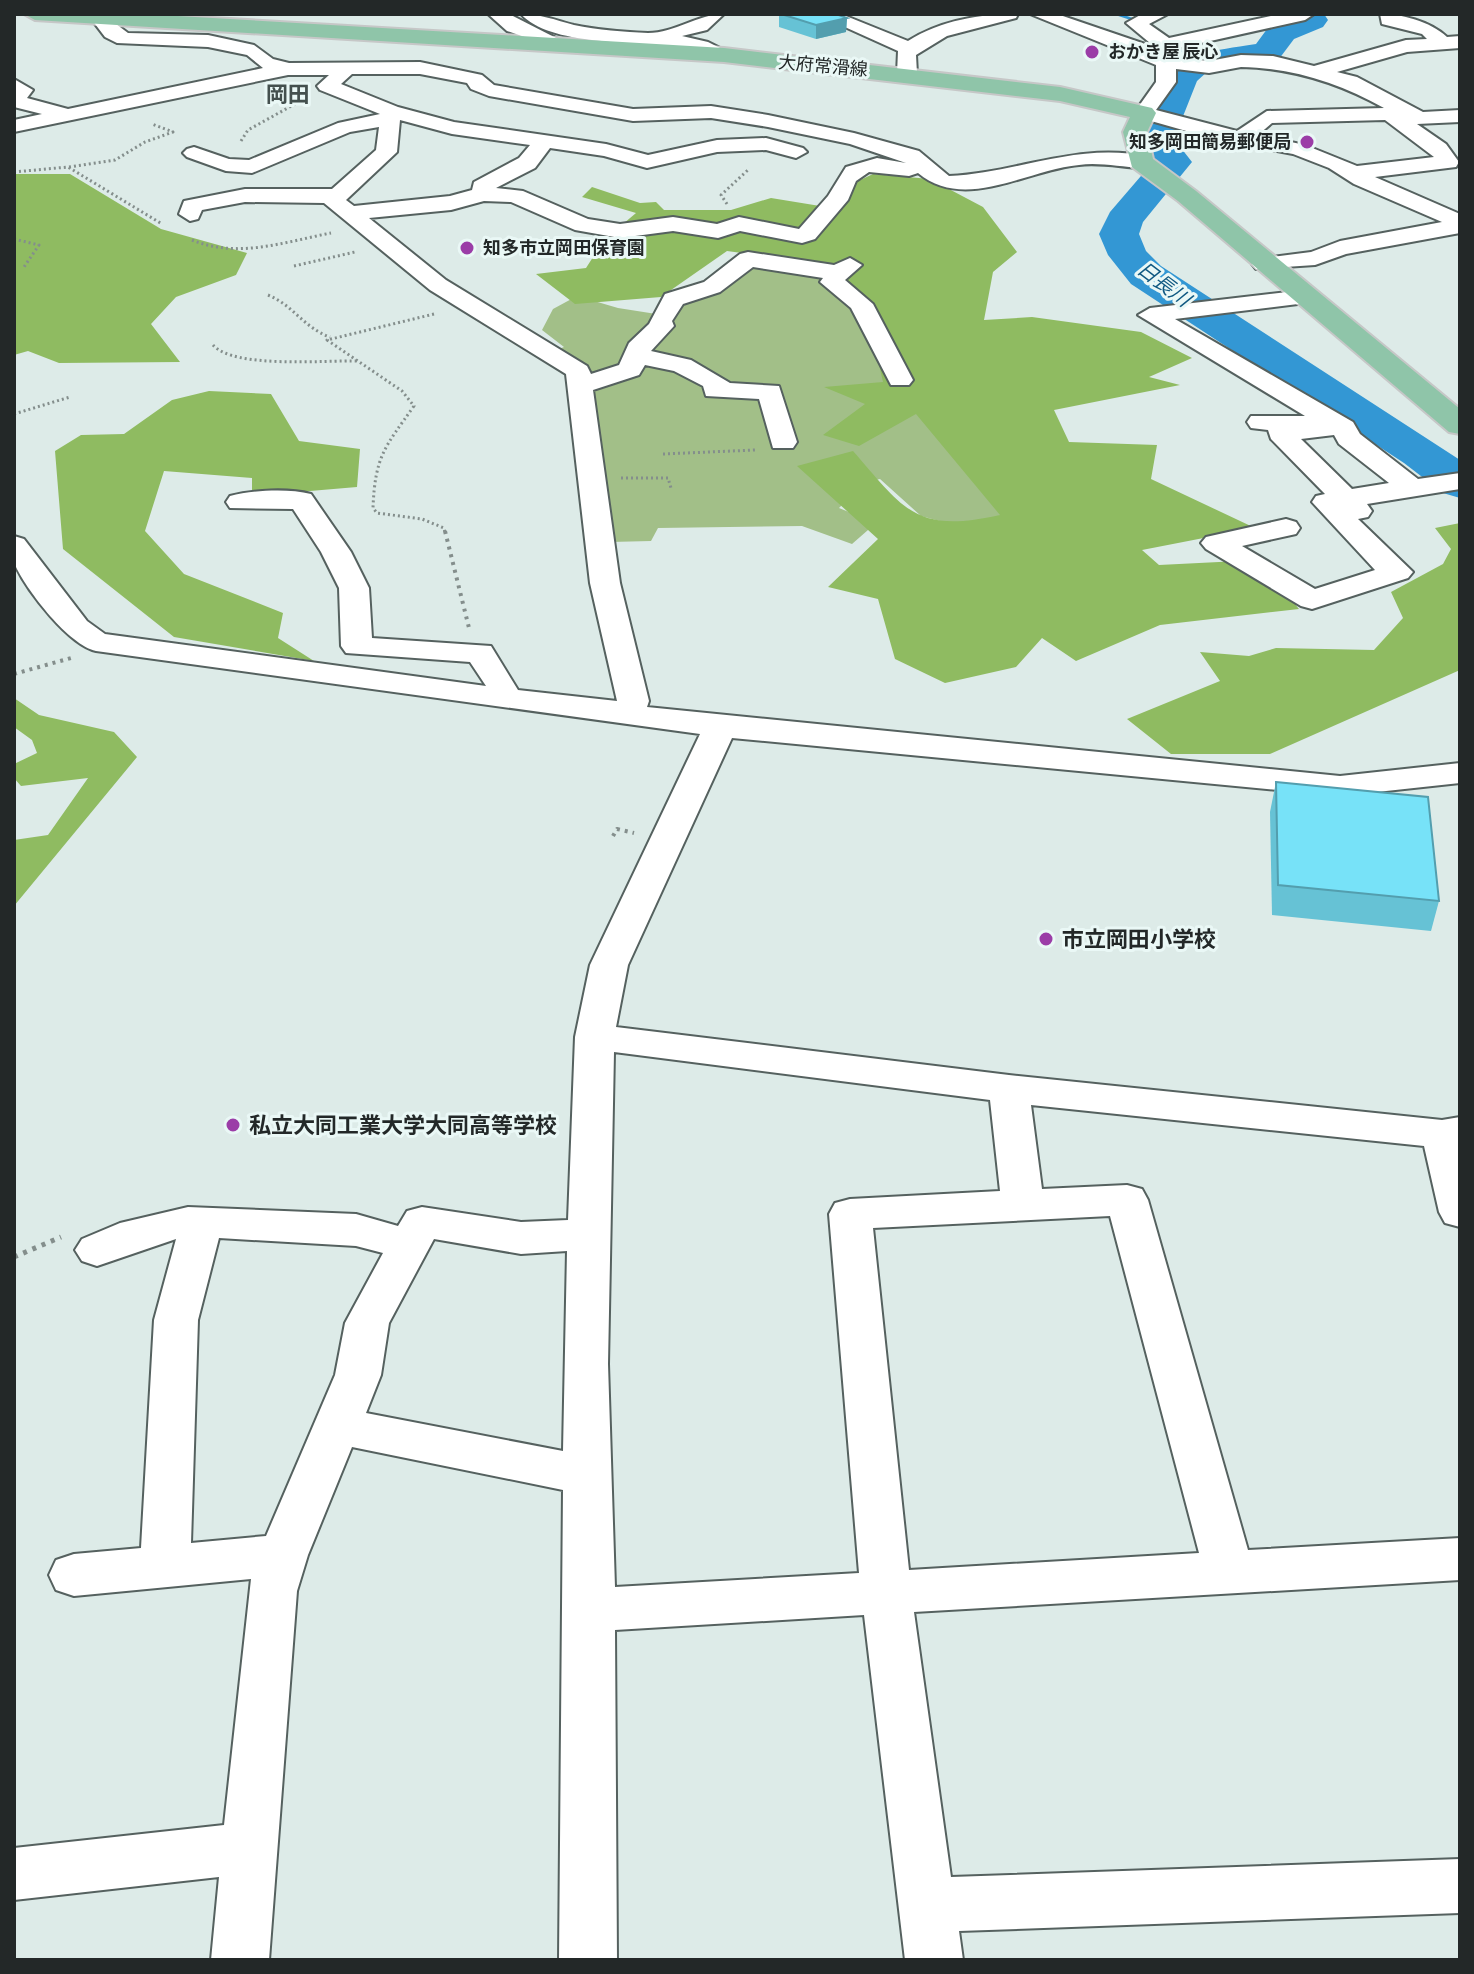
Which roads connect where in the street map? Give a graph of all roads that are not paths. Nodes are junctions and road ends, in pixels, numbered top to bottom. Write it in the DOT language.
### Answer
graph roads {
  1 [pos="35,14"];
  2 [pos="497,14"];
  3 [pos="530,14"];
  4 [pos="715,14"];
  5 [pos="825,14"];
  6 [pos="1009,14"];
  7 [pos="1039,14"];
  8 [pos="1159,14"];
  9 [pos="1308,14"];
  10 [pos="1389,14"];
  11 [pos="107,16"];
  12 [pos="1116,17"];
  13 [pos="1135,23"];
  14 [pos="645,40"];
  15 [pos="1450,42"];
  16 [pos="555,44"];
  17 [pos="910,49"];
  18 [pos="1166,54"];
  19 [pos="724,55"];
  20 [pos="1260,60"];
  21 [pos="288,69"];
  22 [pos="352,69"];
  23 [pos="1314,72"];
  24 [pos="165,74"];
  25 [pos="907,74"];
  26 [pos="1339,78"];
  27 [pos="216,82"];
  28 [pos="14,85"];
  29 [pos="65,114"];
  30 [pos="390,115"];
  31 [pos="1407,115"];
  32 [pos="1157,117"];
  33 [pos="1318,118"];
  34 [pos="1459,118"];
  35 [pos="14,126"];
  36 [pos="1240,139"];
  37 [pos="545,141"];
  38 [pos="1437,147"];
  39 [pos="194,153"];
  40 [pos="869,164"];
  41 [pos="929,171"];
  42 [pos="1155,172"];
  43 [pos="1353,173"];
  44 [pos="483,194"];
  45 [pos="342,205"];
  46 [pos="190,214"];
  47 [pos="1460,224"];
  48 [pos="1264,264"];
  49 [pos="1305,297"];
  50 [pos="636,356"];
  51 [pos="900,380"];
  52 [pos="581,386"];
  53 [pos="1260,422"];
  54 [pos="1460,425"];
  55 [pos="1339,426"];
  56 [pos="783,442"];
  57 [pos="1460,481"];
  58 [pos="1412,488"];
  59 [pos="240,502"];
  60 [pos="1352,505"];
  61 [pos="1286,528"];
  62 [pos="14,545"];
  63 [pos="498,699"];
  64 [pos="627,716"];
  65 [pos="718,727"];
  66 [pos="1460,773"];
  67 [pos="595,1037"];
  68 [pos="1009,1089"];
  69 [pos="1451,1133"];
  70 [pos="1023,1203"];
  71 [pos="1460,1212"];
  72 [pos="202,1222"];
  73 [pos="588,1234"];
  74 [pos="409,1245"];
  75 [pos="97,1250"];
  76 [pos="339,1426"];
  77 [pos="587,1471"];
  78 [pos="283,1555"];
  79 [pos="1460,1559"];
  80 [pos="165,1566"];
  81 [pos="1229,1571"];
  82 [pos="74,1575"];
  83 [pos="886,1591"];
  84 [pos="590,1610"];
  85 [pos="251,1848"];
  86 [pos="14,1874"];
  87 [pos="1460,1886"];
  88 [pos="929,1905"];
  89 [pos="240,1960"];
  90 [pos="588,1960"];
  91 [pos="934,1960"];
  1 -- 11 [label="main road, 大府常滑線"];
  2 -- 16 [label="street"];
  3 -- 14 [label="street"];
  4 -- 14 [label="street"];
  5 -- 17 [label="street"];
  6 -- 17 [label="street"];
  7 -- 18 [label="street"];
  8 -- 13 [label="street"];
  9 -- 18 [label="street"];
  9 -- 20 [label="street"];
  10 -- 15 [label="street"];
  11 -- 16 [label="main road, 大府常滑線"];
  11 -- 21 [label="street"];
  12 -- 13 [label="street"];
  13 -- 18 [label="street"];
  14 -- 19 [label="street"];
  15 -- 23 [label="street"];
  16 -- 19 [label="main road, 大府常滑線"];
  17 -- 25 [label="street"];
  18 -- 20 [label="street"];
  18 -- 32 [label="street"];
  19 -- 25 [label="main road, 大府常滑線"];
  20 -- 23 [label="street"];
  21 -- 22 [label="street"];
  21 -- 27 [label="street"];
  22 -- 30 [label="street"];
  22 -- 41 [label="street"];
  23 -- 26 [label="street"];
  24 -- 27 [label="street"];
  25 -- 32 [label="main road, 大府常滑線"];
  26 -- 31 [label="street"];
  26 -- 33 [label="street"];
  27 -- 29 [label="street"];
  28 -- 29 [label="street"];
  29 -- 35 [label="street"];
  30 -- 37 [label="street"];
  30 -- 39 [label="street"];
  30 -- 45 [label="street"];
  31 -- 33 [label="street"];
  31 -- 34 [label="street"];
  31 -- 38 [label="street"];
  31 -- 38 [label="street"];
  32 -- 36 [label="street"];
  32 -- 42 [label="main road"];
  33 -- 36 [label="street"];
  36 -- 43 [label="street"];
  37 -- 40 [label="street"];
  37 -- 44 [label="street"];
  38 -- 43 [label="street"];
  40 -- 41 [label="street"];
  40 -- 44 [label="street"];
  41 -- 42 [label="street"];
  42 -- 48 [label="main road"];
  43 -- 47 [label="street"];
  44 -- 45 [label="street"];
  45 -- 46 [label="street"];
  45 -- 52 [label="street"];
  47 -- 48 [label="street"];
  48 -- 49 [label="main road"];
  49 -- 54 [label="main road"];
  49 -- 55 [label="street"];
  50 -- 51 [label="street"];
  50 -- 52 [label="street"];
  50 -- 56 [label="street"];
  52 -- 64 [label="street"];
  53 -- 55 [label="street"];
  55 -- 58 [label="street"];
  55 -- 60 [label="street"];
  57 -- 58 [label="street"];
  58 -- 60 [label="street"];
  59 -- 63 [label="street"];
  60 -- 61 [label="street"];
  62 -- 63 [label="street"];
  63 -- 64 [label="street"];
  64 -- 65 [label="street"];
  65 -- 66 [label="street"];
  65 -- 67 [label="street"];
  67 -- 68 [label="street"];
  67 -- 73 [label="street"];
  68 -- 69 [label="street"];
  68 -- 70 [label="street"];
  69 -- 71 [label="street"];
  70 -- 81 [label="street"];
  70 -- 83 [label="street"];
  72 -- 74 [label="street"];
  72 -- 75 [label="street"];
  72 -- 80 [label="street"];
  73 -- 74 [label="street"];
  73 -- 77 [label="street"];
  74 -- 76 [label="street"];
  76 -- 77 [label="street"];
  76 -- 78 [label="street"];
  77 -- 84 [label="street"];
  78 -- 80 [label="street"];
  78 -- 85 [label="street"];
  79 -- 81 [label="street"];
  80 -- 82 [label="street"];
  81 -- 83 [label="street"];
  83 -- 84 [label="street"];
  83 -- 88 [label="street"];
  84 -- 90 [label="street"];
  85 -- 86 [label="street"];
  85 -- 89 [label="street"];
  87 -- 88 [label="street"];
  88 -- 91 [label="street"];
}
